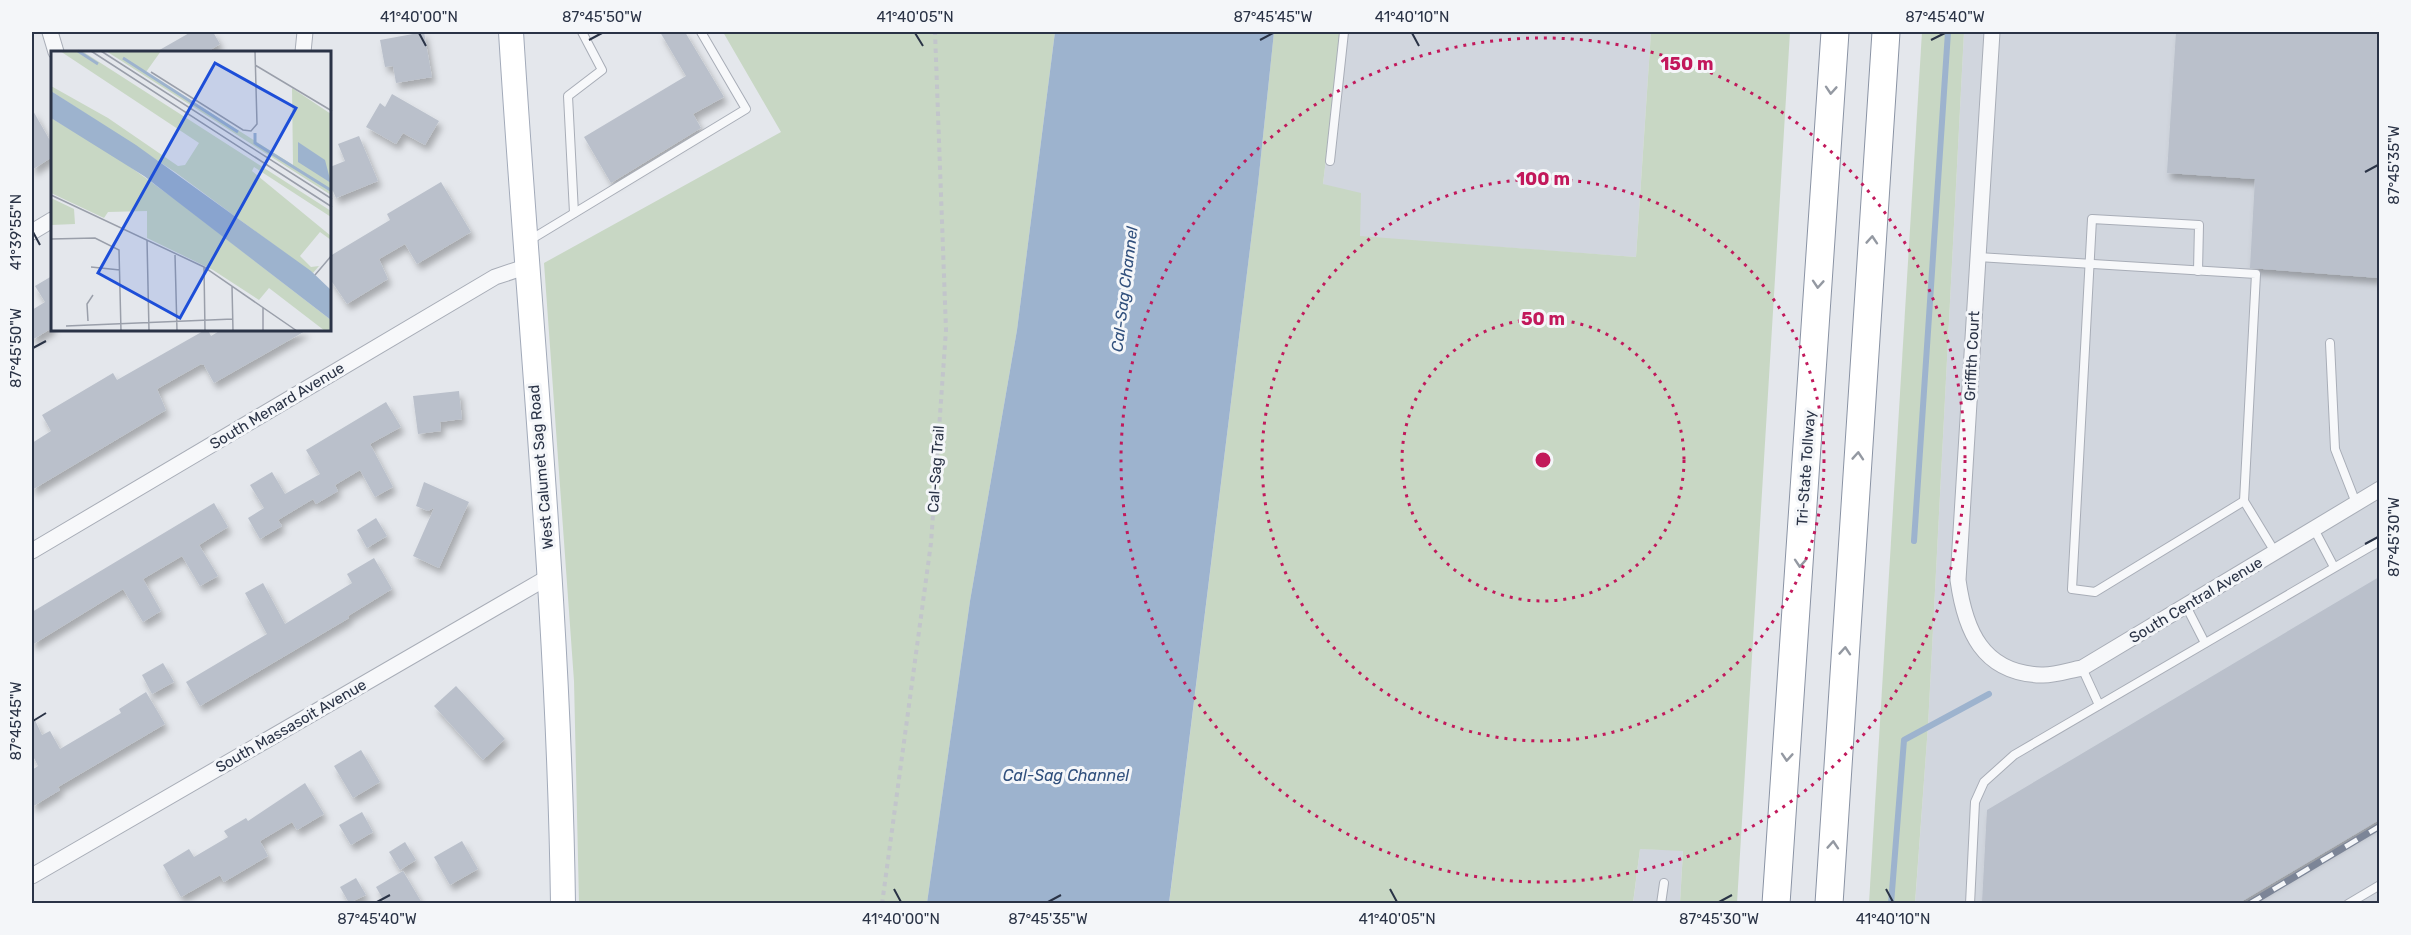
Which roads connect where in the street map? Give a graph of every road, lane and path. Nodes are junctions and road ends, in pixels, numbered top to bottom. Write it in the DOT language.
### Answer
graph roads {
  1 [pos="50,32"];
  2 [pos="305,32"];
  3 [pos="511,32"];
  4 [pos="582,32"];
  5 [pos="701,32"];
  6 [pos="936,32"];
  7 [pos="1344,32"];
  8 [pos="1835,32"];
  9 [pos="1886,32"];
  10 [pos="1992,32"];
  11 [pos="56,51"];
  12 [pos="303,51"];
  13 [pos="1330,161"];
  14 [pos="573,213"];
  15 [pos="51,221"];
  16 [pos="32,232"];
  17 [pos="525,255"];
  18 [pos="1978,257"];
  19 [pos="2089,264"];
  20 [pos="2198,271"];
  21 [pos="2330,343"];
  22 [pos="2379,489"];
  23 [pos="2244,501"];
  24 [pos="2356,503"];
  25 [pos="2314,529"];
  26 [pos="2379,541"];
  27 [pos="32,551"];
  28 [pos="2275,552"];
  29 [pos="2334,567"];
  30 [pos="550,576"];
  31 [pos="2186,606"];
  32 [pos="2205,643"];
  33 [pos="2002,665"];
  34 [pos="2082,668"];
  35 [pos="2099,705"];
  36 [pos="32,876"];
  37 [pos="1664,883"];
  38 [pos="2379,885"];
  39 [pos="562,903"];
  40 [pos="882,903"];
  41 [pos="1661,903"];
  42 [pos="1776,903"];
  43 [pos="1829,903"];
  44 [pos="1970,903"];
  45 [pos="2348,903"];
  1 -- 11 [label="street"];
  2 -- 12 [label="street"];
  3 -- 17 [label="main road, West Calumet Sag Road"];
  4 -- 14 [label="lane"];
  5 -- 14 [label="lane"];
  6 -- 40 [label="path, Cal-Sag Trail"];
  7 -- 13 [label="lane"];
  8 -- 42 [label="highway, Tri-State Tollway, one-way"];
  43 -- 9 [label="highway, one-way"];
  10 -- 18 [label="street, Griffith Court"];
  14 -- 17 [label="lane"];
  15 -- 16 [label="street"];
  17 -- 27 [label="street, South Menard Avenue"];
  17 -- 30 [label="main road, West Calumet Sag Road"];
  18 -- 19 [label="lane"];
  18 -- 33 [label="street, Griffith Court"];
  19 -- 20 [label="lane"];
  19 -- 20 [label="lane"];
  19 -- 23 [label="lane"];
  20 -- 23 [label="lane"];
  21 -- 24 [label="lane"];
  22 -- 24 [label="street, South Central Avenue"];
  23 -- 28 [label="lane"];
  24 -- 25 [label="street, South Central Avenue"];
  25 -- 28 [label="street, South Central Avenue"];
  25 -- 29 [label="lane"];
  26 -- 29 [label="lane"];
  28 -- 31 [label="street, South Central Avenue"];
  29 -- 32 [label="lane"];
  30 -- 36 [label="street, South Massasoit Avenue"];
  30 -- 39 [label="main road, West Calumet Sag Road"];
  31 -- 32 [label="lane"];
  31 -- 34 [label="street, South Central Avenue"];
  32 -- 35 [label="lane"];
  33 -- 34 [label="street, South Central Avenue"];
  34 -- 35 [label="lane"];
  35 -- 44 [label="lane"];
  37 -- 41 [label="lane"];
  38 -- 45 [label="lane"];
}
